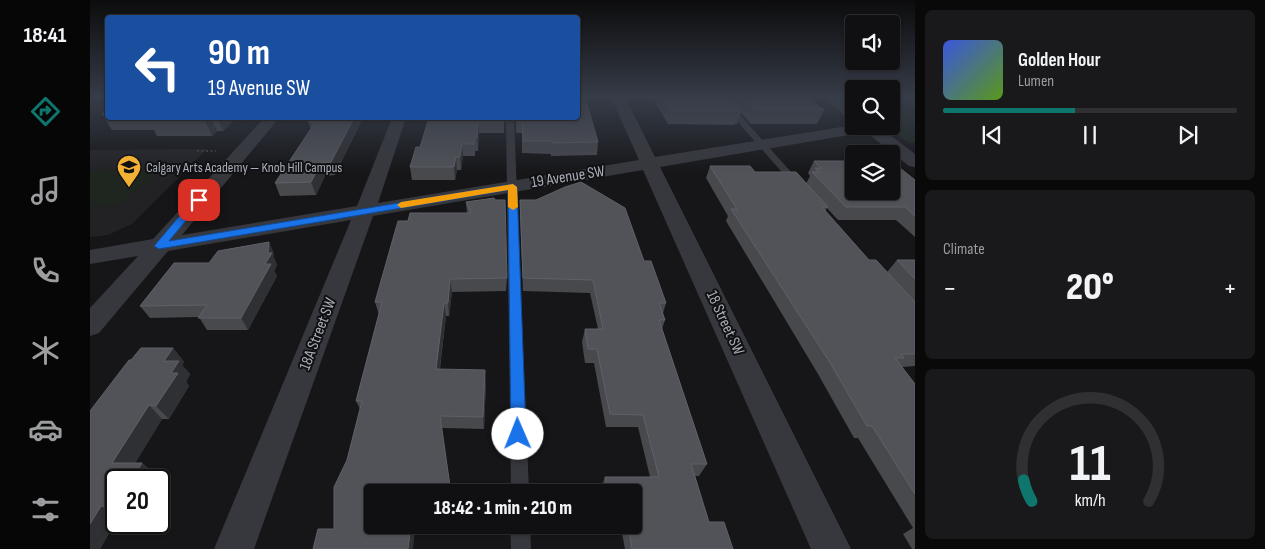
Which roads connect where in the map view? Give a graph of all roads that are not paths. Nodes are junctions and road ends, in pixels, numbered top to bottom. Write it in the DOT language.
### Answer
graph roads {
  1 [pos="268,123"];
  2 [pos="397,123"];
  3 [pos="510,123"];
  4 [pos="630,123"];
  5 [pos="742,123"];
  6 [pos="845,131"];
  7 [pos="879,135"];
  8 [pos="762,145"];
  9 [pos="915,162"];
  10 [pos="650,164"];
  11 [pos="513,187"];
  12 [pos="806,194"];
  13 [pos="365,211"];
  14 [pos="159,246"];
  15 [pos="90,257"];
  16 [pos="90,326"];
  17 [pos="520,484"];
  18 [pos="520,534"];
  19 [pos="234,549"];
  20 [pos="521,549"];
  21 [pos="831,549"];
  1 -- 14 [label="street"];
  2 -- 13 [label="street, 18A Street SW"];
  3 -- 11 [label="lane"];
  4 -- 10 [label="street, 18 Street SW"];
  5 -- 8 [label="lane"];
  6 -- 8 [label="street, 19 Avenue SW"];
  7 -- 9 [label="street"];
  8 -- 10 [label="street, 19 Avenue SW"];
  8 -- 12 [label="lane"];
  10 -- 11 [label="street, 19 Avenue SW"];
  10 -- 21 [label="street, 18 Street SW"];
  11 -- 13 [label="street, 19 Avenue SW"];
  11 -- 17 [label="lane"];
  13 -- 14 [label="street, 19 Avenue SW"];
  13 -- 19 [label="street, 18A Street SW"];
  14 -- 15 [label="street, 19 Avenue SW"];
  14 -- 16 [label="street"];
  18 -- 20 [label="lane"];
}
